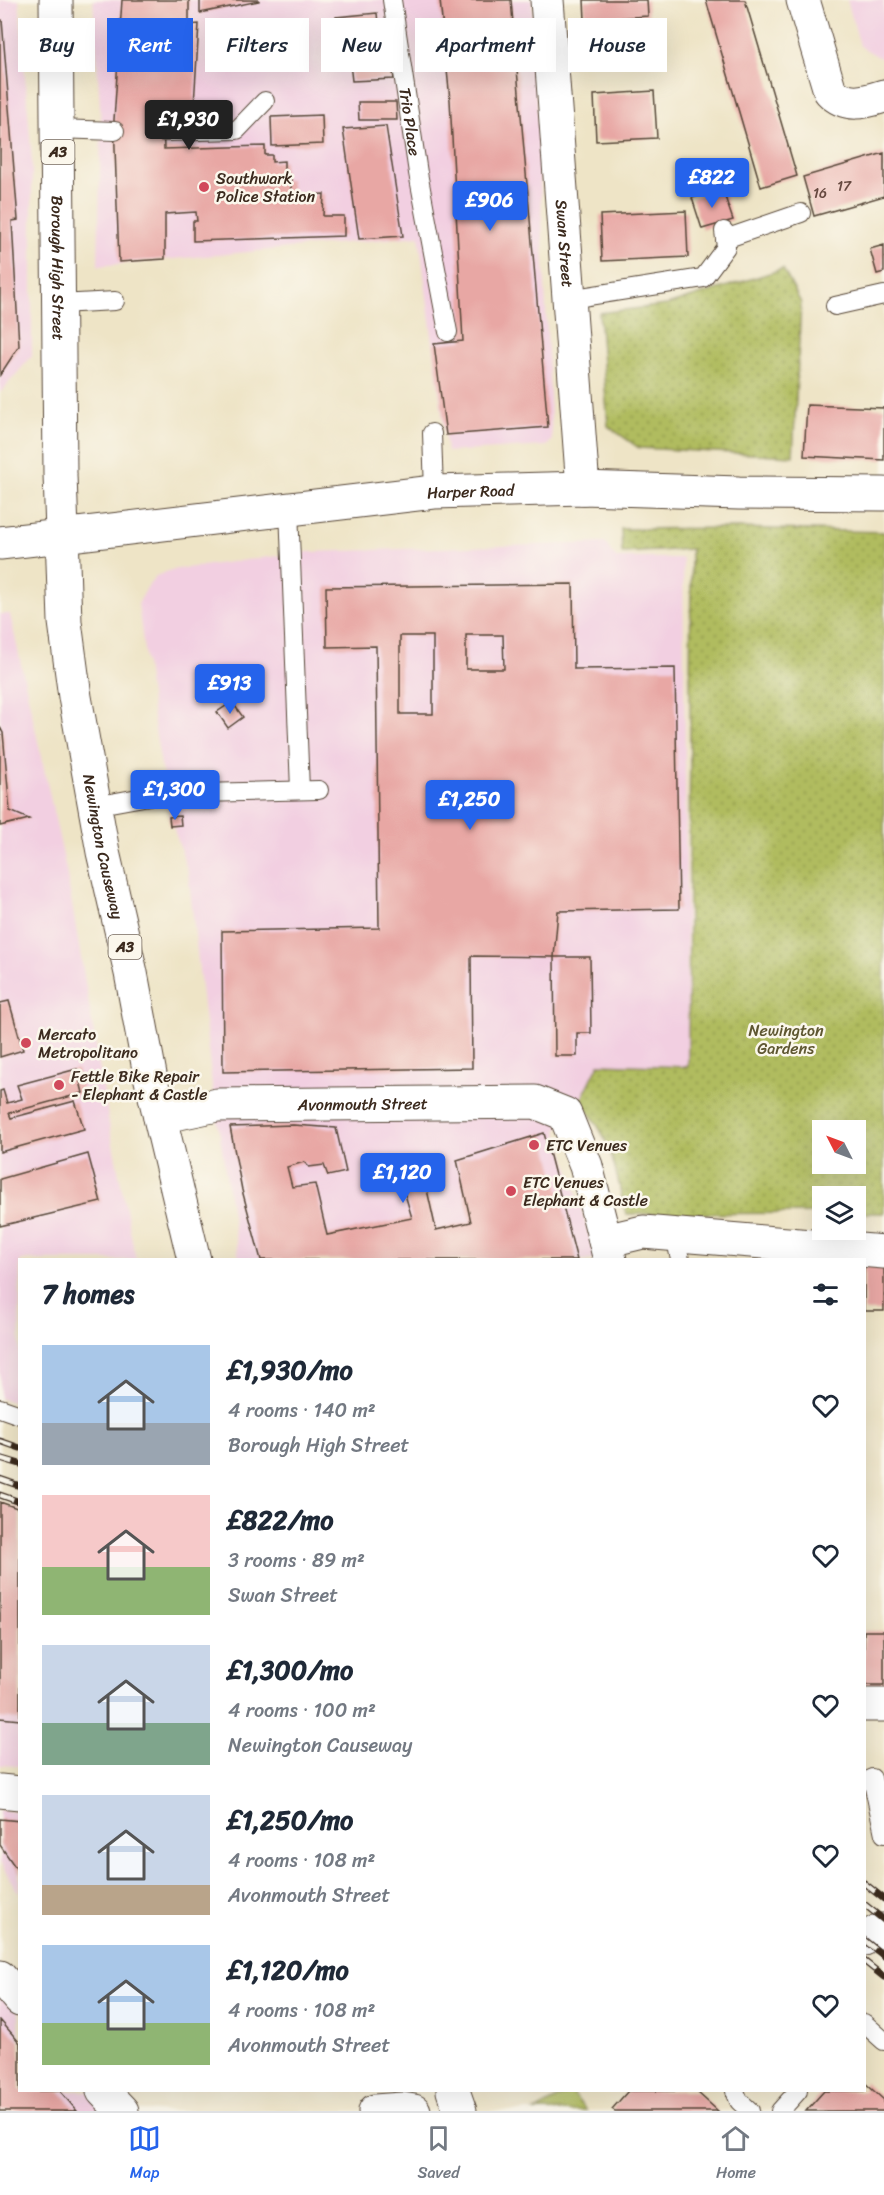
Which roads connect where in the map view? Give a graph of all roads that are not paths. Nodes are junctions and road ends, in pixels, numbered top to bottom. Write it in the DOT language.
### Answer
graph roads {
  1 [pos="56,0"];
  2 [pos="392,0"];
  3 [pos="547,0"];
  4 [pos="803,0"];
  5 [pos="884,96"];
  6 [pos="265,101"];
  7 [pos="57,129"];
  8 [pos="115,131"];
  9 [pos="163,132"];
  10 [pos="801,213"];
  11 [pos="884,295"];
  12 [pos="569,299"];
  13 [pos="115,301"];
  14 [pos="59,304"];
  15 [pos="835,306"];
  16 [pos="448,332"];
  17 [pos="432,433"];
  18 [pos="583,488"];
  19 [pos="434,492"];
  20 [pos="884,494"];
  21 [pos="289,509"];
  22 [pos="61,536"];
  23 [pos="0,543"];
  24 [pos="300,790"];
  25 [pos="319,790"];
  26 [pos="94,806"];
  27 [pos="160,1117"];
  28 [pos="678,1247"];
  29 [pos="607,1250"];
  30 [pos="764,1251"];
  31 [pos="884,1252"];
  32 [pos="194,1258"];
  33 [pos="0,1408"];
  34 [pos="18,1413"];
  35 [pos="884,1705"];
  36 [pos="866,1706"];
  37 [pos="872,1778"];
  38 [pos="0,1791"];
  39 [pos="18,1793"];
  40 [pos="884,1834"];
  41 [pos="884,1930"];
  42 [pos="866,1938"];
  43 [pos="0,1977"];
  44 [pos="18,1998"];
  45 [pos="866,2025"];
  46 [pos="884,2041"];
  47 [pos="104,2092"];
  48 [pos="407,2092"];
  49 [pos="453,2092"];
  50 [pos="735,2092"];
  51 [pos="797,2092"];
  52 [pos="122,2111"];
  53 [pos="375,2111"];
  54 [pos="415,2111"];
  55 [pos="460,2111"];
  56 [pos="750,2111"];
  57 [pos="780,2111"];
  1 -- 7 [label="main road, Borough High Street / A3"];
  2 -- 16 [label="lane, Trio Place"];
  3 -- 12 [label="main road, Swan Street"];
  4 -- 5 [label="main road"];
  6 -- 9 [label="lane"];
  7 -- 8 [label="lane"];
  7 -- 14 [label="main road, Borough High Street / A3"];
  10 -- 12 [label="lane"];
  11 -- 15 [label="lane"];
  12 -- 18 [label="main road, Swan Street"];
  13 -- 14 [label="lane"];
  14 -- 22 [label="main road, Borough High Street / A3"];
  17 -- 19 [label="lane"];
  18 -- 19 [label="main road, Harper Road"];
  18 -- 20 [label="main road, Harper Road"];
  19 -- 21 [label="main road, Harper Road"];
  21 -- 22 [label="main road, Harper Road"];
  21 -- 24 [label="lane"];
  22 -- 23 [label="main road, Harper Road"];
  22 -- 26 [label="main road, Newington Causeway / A3"];
  24 -- 25 [label="lane"];
  24 -- 26 [label="lane"];
  26 -- 27 [label="main road, Newington Causeway / A3"];
  27 -- 29 [label="main road, Avonmouth Street"];
  27 -- 32 [label="main road, Newington Causeway / A3"];
  28 -- 29 [label="main road"];
  28 -- 30 [label="main road"];
  30 -- 31 [label="main road"];
  33 -- 34 [label="lane"];
  35 -- 36 [label="main road"];
  37 -- 40 [label="lane"];
  38 -- 39 [label="main road"];
  41 -- 42 [label="main road"];
  43 -- 44 [label="main road"];
  45 -- 46 [label="lane"];
  47 -- 52 [label="main road"];
  48 -- 54 [label="main road"];
  49 -- 55 [label="main road"];
  50 -- 56 [label="lane"];
  51 -- 57 [label="lane"];
  53 -- 54 [label="main road"];
}
